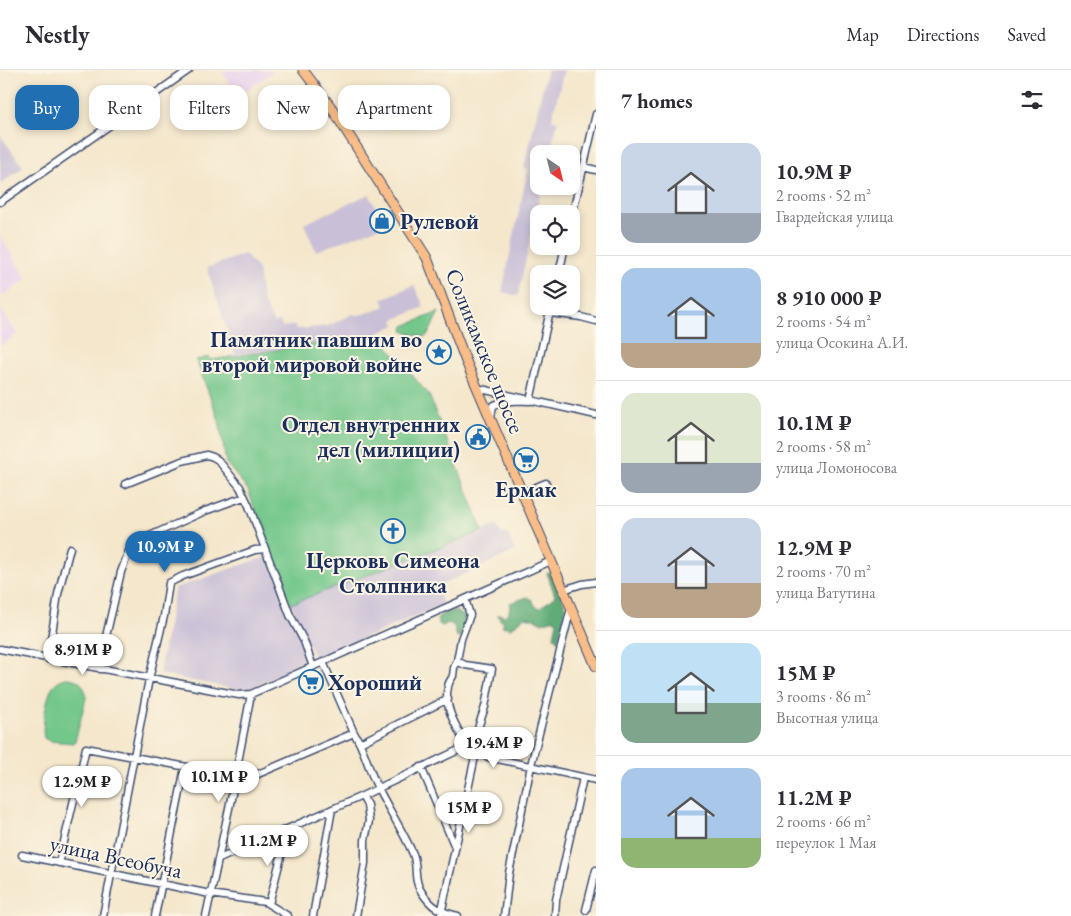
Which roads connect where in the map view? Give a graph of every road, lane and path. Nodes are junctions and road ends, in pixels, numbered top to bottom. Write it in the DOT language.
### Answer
graph roads {
  1 [pos="189,70"];
  2 [pos="303,70"];
  3 [pos="596,114"];
  4 [pos="584,167"];
  5 [pos="596,170"];
  6 [pos="0,202"];
  7 [pos="575,205"];
  8 [pos="550,315"];
  9 [pos="572,315"];
  10 [pos="596,321"];
  11 [pos="478,388"];
  12 [pos="530,400"];
  13 [pos="596,415"];
  14 [pos="490,420"];
  15 [pos="546,483"];
  16 [pos="125,484"];
  17 [pos="522,493"];
  18 [pos="244,497"];
  19 [pos="70,548"];
  20 [pos="265,549"];
  21 [pos="551,561"];
  22 [pos="596,582"];
  23 [pos="563,590"];
  24 [pos="465,599"];
  25 [pos="571,608"];
  26 [pos="0,649"];
  27 [pos="48,659"];
  28 [pos="457,661"];
  29 [pos="323,662"];
  30 [pos="596,666"];
  31 [pos="313,667"];
  32 [pos="100,669"];
  33 [pos="149,679"];
  34 [pos="250,694"];
  35 [pos="448,698"];
  36 [pos="354,733"];
  37 [pos="360,743"];
  38 [pos="472,749"];
  39 [pos="134,757"];
  40 [pos="421,767"];
  41 [pos="532,767"];
  42 [pos="185,768"];
  43 [pos="235,776"];
  44 [pos="583,778"];
  45 [pos="596,780"];
  46 [pos="378,788"];
  47 [pos="362,796"];
  48 [pos="332,809"];
  49 [pos="282,831"];
  50 [pos="455,848"];
  51 [pos="22,855"];
  52 [pos="219,859"];
  53 [pos="59,863"];
  54 [pos="596,870"];
  55 [pos="111,874"];
  56 [pos="161,884"];
  57 [pos="210,894"];
  58 [pos="268,904"];
  59 [pos="586,910"];
  60 [pos="441,914"];
  61 [pos="102,916"];
  62 [pos="155,916"];
  63 [pos="206,916"];
  64 [pos="288,916"];
  65 [pos="313,916"];
  66 [pos="356,916"];
  67 [pos="458,916"];
  68 [pos="504,916"];
  69 [pos="555,916"];
  1 -- 6 [label="street"];
  2 -- 11 [label="highway, Соликамское шоссе"];
  3 -- 4 [label="street"];
  4 -- 5 [label="street"];
  4 -- 7 [label="street"];
  8 -- 12 [label="street"];
  9 -- 10 [label="street"];
  11 -- 12 [label="street"];
  11 -- 14 [label="highway, Соликамское шоссе"];
  12 -- 13 [label="street"];
  12 -- 14 [label="street"];
  14 -- 17 [label="highway, Соликамское шоссе"];
  15 -- 17 [label="street"];
  16 -- 18 [label="street"];
  17 -- 21 [label="highway, Соликамское шоссе"];
  18 -- 20 [label="street"];
  18 -- 32 [label="street"];
  19 -- 27 [label="street"];
  20 -- 31 [label="street"];
  20 -- 33 [label="street"];
  21 -- 23 [label="highway, Соликамское шоссе"];
  21 -- 24 [label="street"];
  22 -- 23 [label="street"];
  23 -- 25 [label="highway, Соликамское шоссе"];
  24 -- 28 [label="street"];
  24 -- 29 [label="street"];
  25 -- 30 [label="highway, Соликамское шоссе"];
  25 -- 41 [label="street"];
  26 -- 27 [label="street"];
  27 -- 32 [label="street"];
  28 -- 35 [label="street"];
  28 -- 38 [label="street"];
  29 -- 31 [label="street"];
  29 -- 36 [label="street"];
  31 -- 34 [label="street"];
  32 -- 33 [label="street"];
  33 -- 34 [label="street"];
  33 -- 39 [label="street"];
  34 -- 43 [label="street"];
  35 -- 37 [label="street"];
  35 -- 38 [label="street"];
  36 -- 37 [label="street"];
  36 -- 43 [label="street"];
  37 -- 46 [label="street"];
  38 -- 40 [label="street"];
  38 -- 41 [label="street"];
  38 -- 50 [label="street"];
  39 -- 42 [label="street"];
  39 -- 53 [label="street"];
  39 -- 55 [label="street"];
  40 -- 46 [label="street"];
  40 -- 50 [label="street"];
  41 -- 44 [label="street"];
  41 -- 68 [label="street"];
  42 -- 43 [label="street"];
  42 -- 56 [label="street"];
  43 -- 52 [label="street"];
  44 -- 45 [label="street"];
  44 -- 69 [label="street"];
  46 -- 47 [label="street"];
  46 -- 60 [label="street"];
  47 -- 48 [label="street"];
  47 -- 66 [label="street"];
  48 -- 49 [label="street"];
  48 -- 65 [label="street"];
  49 -- 52 [label="street"];
  49 -- 58 [label="street"];
  50 -- 60 [label="street"];
  51 -- 53 [label="street, улица Всеобуча"];
  52 -- 57 [label="street"];
  53 -- 55 [label="street, улица Всеобуча"];
  54 -- 59 [label="street"];
  55 -- 56 [label="street, улица Всеобуча"];
  55 -- 61 [label="street"];
  56 -- 57 [label="street, улица Всеобуча"];
  56 -- 62 [label="street"];
  57 -- 58 [label="street, улица Всеобуча"];
  57 -- 63 [label="street"];
  58 -- 64 [label="street, улица Всеобуча"];
  60 -- 67 [label="street"];
}
